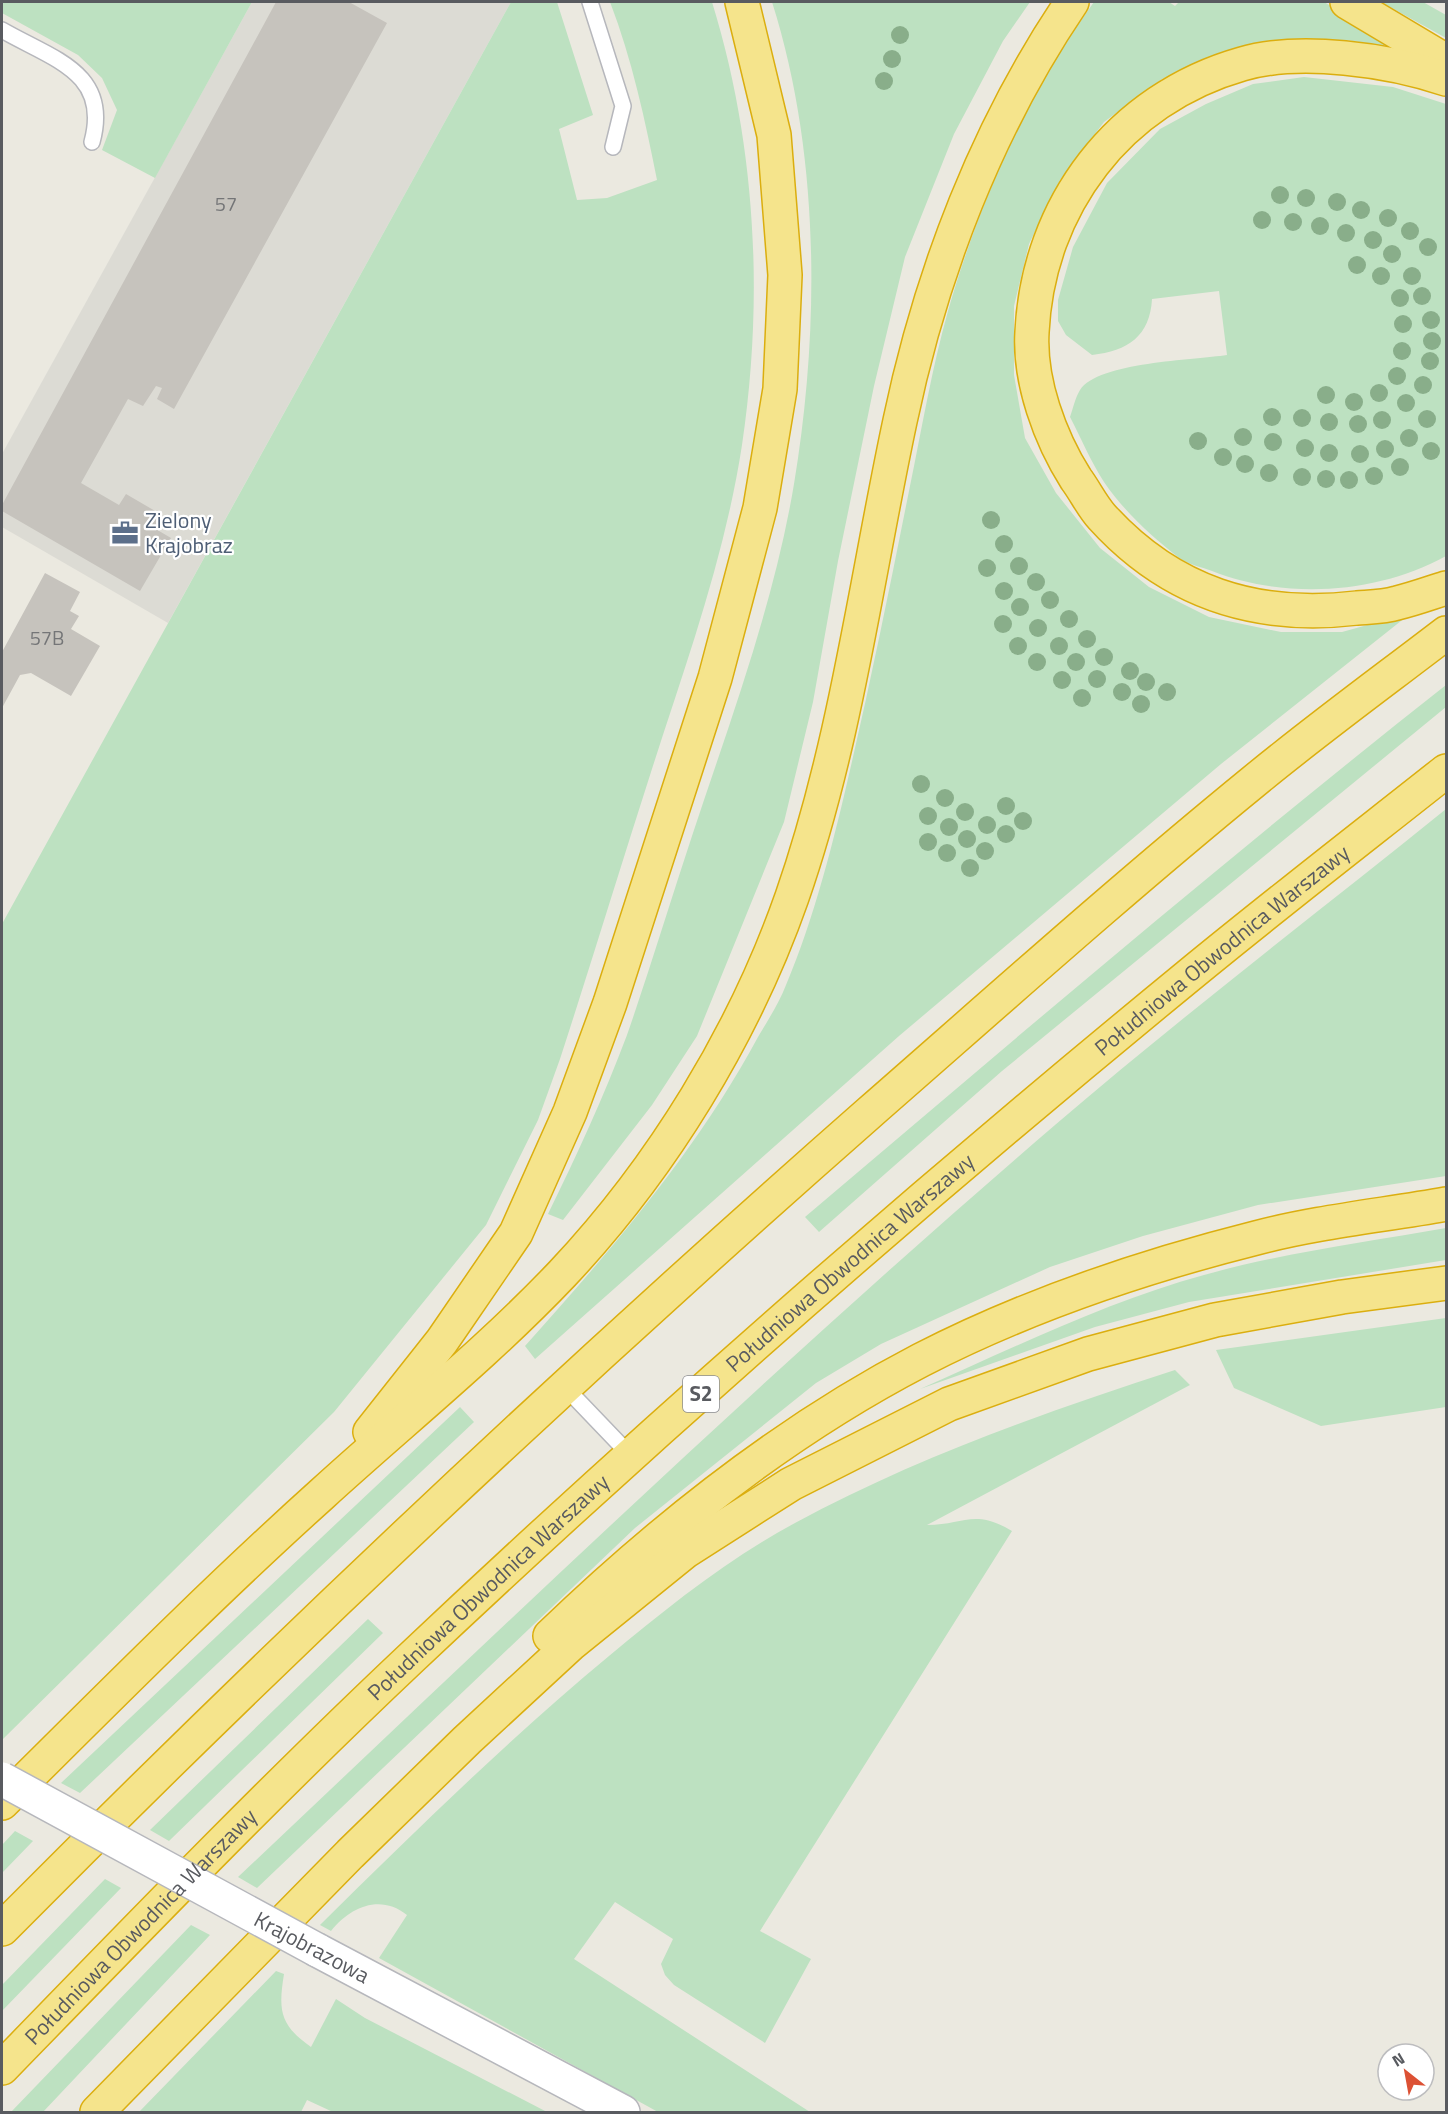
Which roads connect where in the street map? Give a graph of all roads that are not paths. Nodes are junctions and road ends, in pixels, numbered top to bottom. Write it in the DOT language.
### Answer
graph roads {
  1 [pos="590,2"];
  2 [pos="742,2"];
  3 [pos="1072,2"];
  4 [pos="1347,2"];
  5 [pos="2,30"];
  6 [pos="1446,61"];
  7 [pos="1446,79"];
  8 [pos="92,142"];
  9 [pos="612,147"];
  10 [pos="1446,588"];
  11 [pos="1446,633"];
  12 [pos="1446,771"];
  13 [pos="1446,1204"];
  14 [pos="1446,1283"];
  15 [pos="563,1385"];
  16 [pos="631,1456"];
  17 [pos="319,1496"];
  18 [pos="2,1779"];
  19 [pos="2,1803"];
  20 [pos="350,1854"];
  21 [pos="2,1929"];
  22 [pos="2,2067"];
  23 [pos="97,2112"];
  24 [pos="623,2112"];
  1 -- 9 [label="lane"];
  2 -- 17 [label="highway"];
  3 -- 17 [label="highway"];
  4 -- 6 [label="highway"];
  5 -- 8 [label="lane"];
  7 -- 10 [label="highway"];
  11 -- 15 [label="highway"];
  12 -- 16 [label="highway, Południowa Obwodnica Warszawy / S2"];
  13 -- 20 [label="highway"];
  14 -- 20 [label="highway"];
  15 -- 16 [label="lane"];
  15 -- 21 [label="highway"];
  16 -- 22 [label="highway, Południowa Obwodnica Warszawy / S2"];
  17 -- 19 [label="highway"];
  18 -- 24 [label="street, Krajobrazowa, bridge"];
  20 -- 23 [label="highway"];
}
